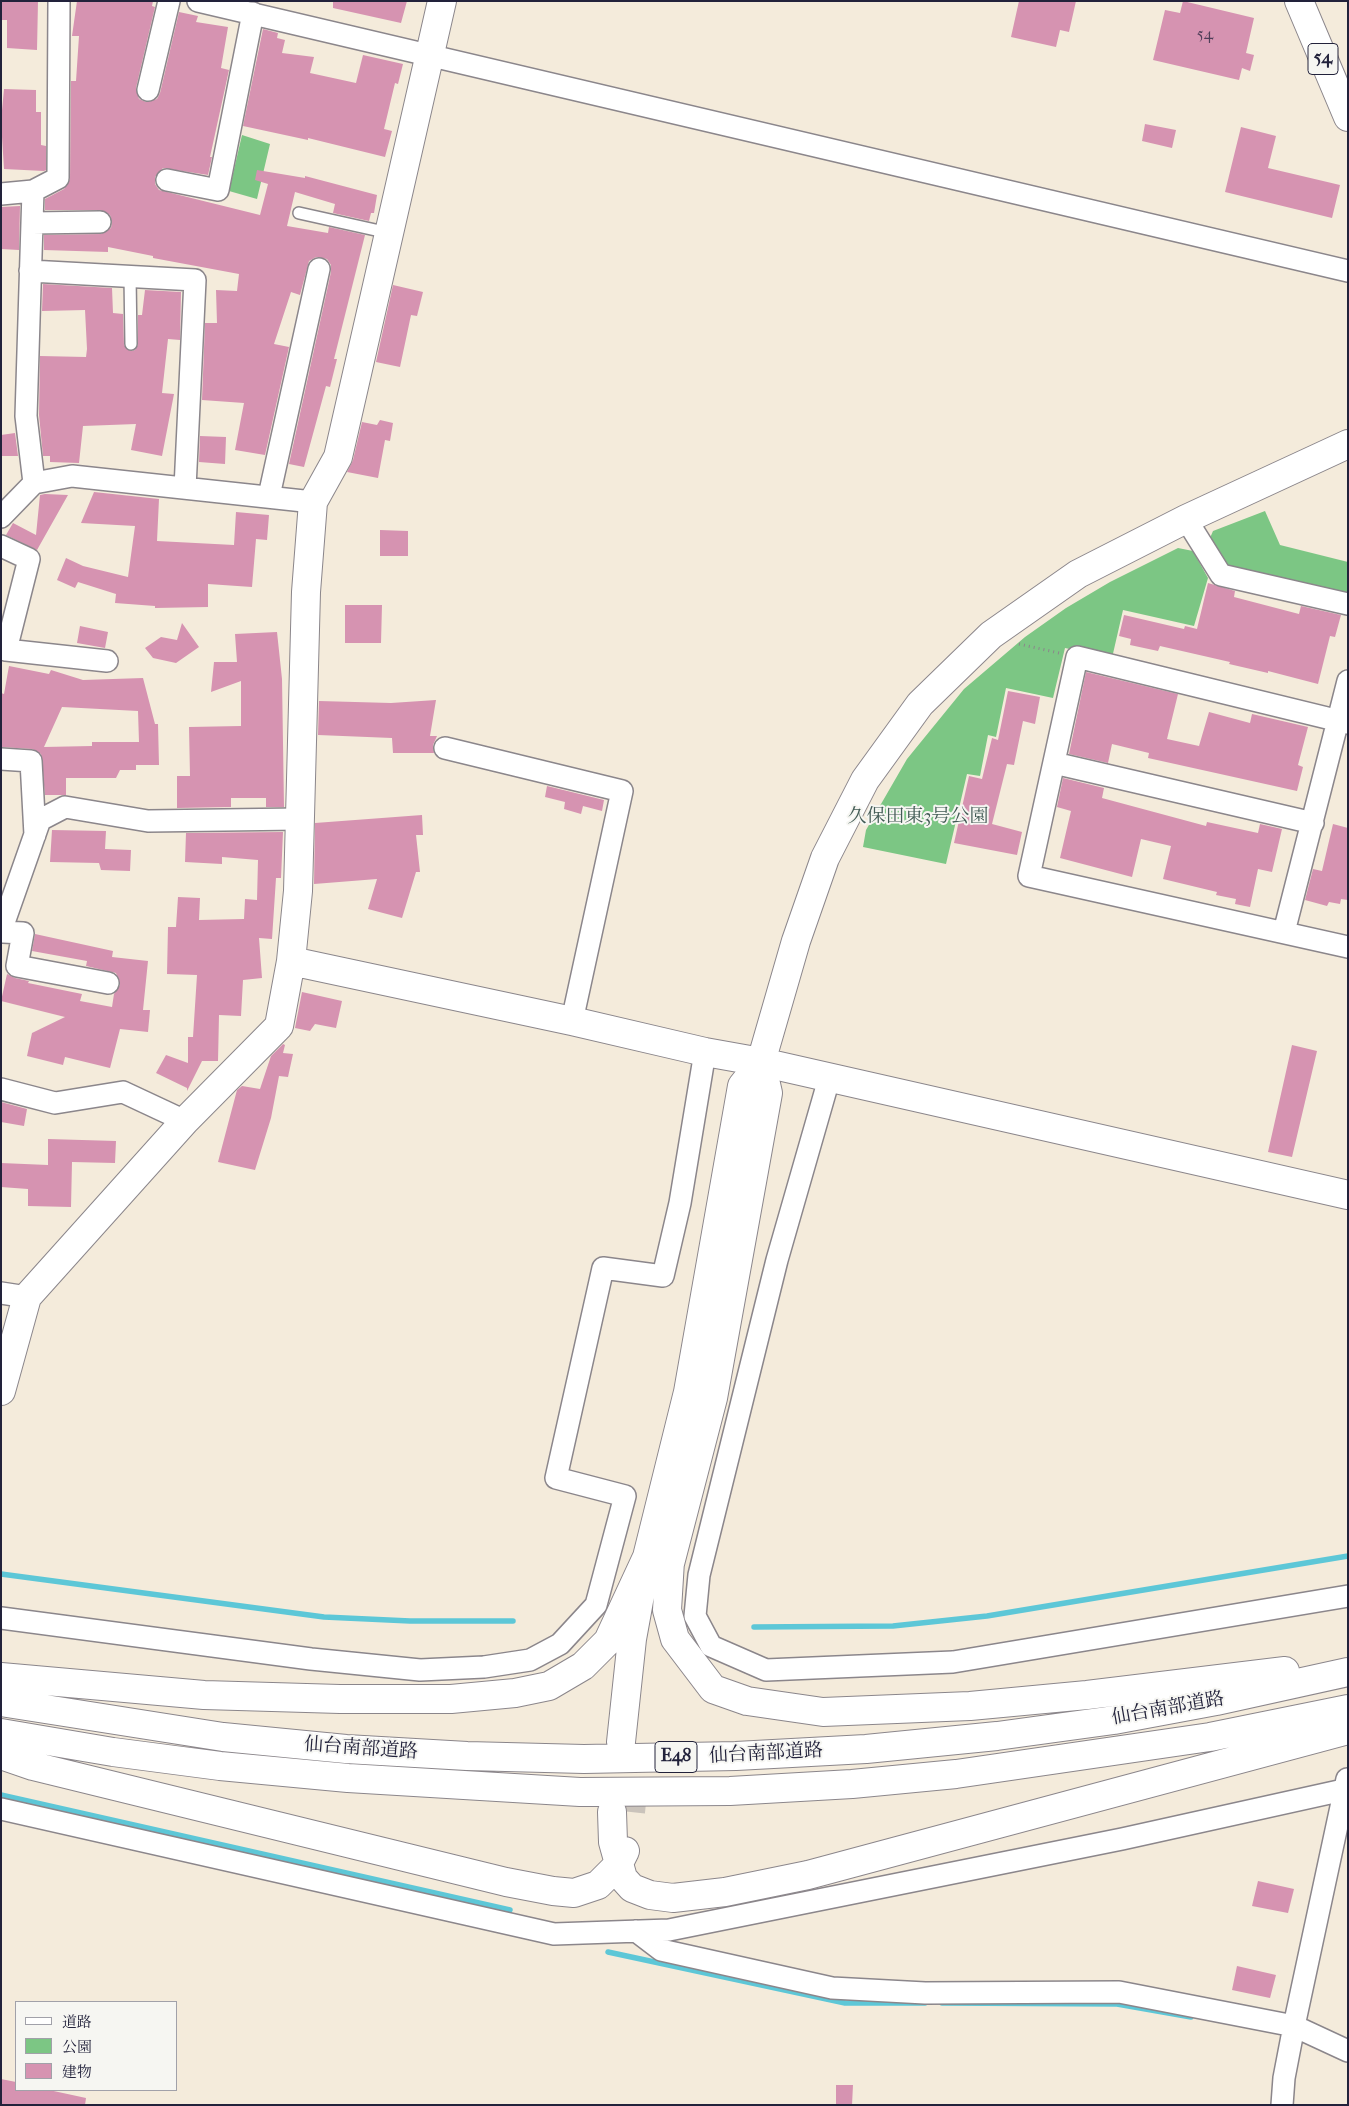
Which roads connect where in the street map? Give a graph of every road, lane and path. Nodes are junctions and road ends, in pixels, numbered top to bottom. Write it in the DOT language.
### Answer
graph roads {
  1 [pos="59,1"];
  2 [pos="169,1"];
  3 [pos="198,1"];
  4 [pos="442,1"];
  5 [pos="1299,1"];
  6 [pos="253,13"];
  7 [pos="430,57"];
  8 [pos="148,90"];
  9 [pos="1348,117"];
  10 [pos="167,180"];
  11 [pos="33,191"];
  12 [pos="1,194"];
  13 [pos="299,213"];
  14 [pos="100,222"];
  15 [pos="32,223"];
  16 [pos="389,232"];
  17 [pos="319,269"];
  18 [pos="30,271"];
  19 [pos="1348,271"];
  20 [pos="130,276"];
  21 [pos="131,344"];
  22 [pos="1348,444"];
  23 [pos="34,484"];
  24 [pos="185,488"];
  25 [pos="269,496"];
  26 [pos="314,502"];
  27 [pos="1,516"];
  28 [pos="1186,519"];
  29 [pos="1,546"];
  30 [pos="1348,604"];
  31 [pos="1010,642"];
  32 [pos="1077,657"];
  33 [pos="107,661"];
  34 [pos="1348,682"];
  35 [pos="1343,722"];
  36 [pos="446,748"];
  37 [pos="1,759"];
  38 [pos="1054,763"];
  39 [pos="299,819"];
  40 [pos="1313,823"];
  41 [pos="35,835"];
  42 [pos="2,932"];
  43 [pos="1284,932"];
  44 [pos="1348,947"];
  45 [pos="291,960"];
  46 [pos="108,984"];
  47 [pos="572,1021"];
  48 [pos="705,1052"];
  49 [pos="761,1062"];
  50 [pos="829,1079"];
  51 [pos="1,1089"];
  52 [pos="185,1121"];
  53 [pos="1348,1195"];
  54 [pos="14,1295"];
  55 [pos="1,1391"];
  56 [pos="659,1559"];
  57 [pos="1348,1596"];
  58 [pos="1,1618"];
  59 [pos="1348,1664"];
  60 [pos="1348,1672"];
  61 [pos="1,1677"];
  62 [pos="1,1702"];
  63 [pos="1348,1709"];
  64 [pos="1348,1730"];
  65 [pos="1,1733"];
  66 [pos="629,1743"];
  67 [pos="1,1755"];
  68 [pos="1347,1785"];
  69 [pos="1,1809"];
  70 [pos="622,1812"];
  71 [pos="618,1865"];
  72 [pos="636,1931"];
  73 [pos="1294,2026"];
  74 [pos="1348,2051"];
  75 [pos="1282,2105"];
  1 -- 11 [label="street"];
  2 -- 8 [label="street"];
  3 -- 6 [label="street"];
  4 -- 7 [label="main road"];
  5 -- 9 [label="main road, 54"];
  6 -- 7 [label="street"];
  6 -- 10 [label="street"];
  7 -- 16 [label="main road"];
  7 -- 19 [label="street"];
  11 -- 12 [label="street"];
  11 -- 15 [label="street"];
  13 -- 16 [label="lane"];
  14 -- 15 [label="street"];
  15 -- 18 [label="street"];
  16 -- 26 [label="main road"];
  17 -- 25 [label="street"];
  18 -- 20 [label="street"];
  18 -- 23 [label="street"];
  20 -- 21 [label="lane"];
  20 -- 24 [label="street"];
  22 -- 28 [label="main road"];
  23 -- 24 [label="street"];
  23 -- 27 [label="street"];
  24 -- 25 [label="street"];
  25 -- 26 [label="street"];
  26 -- 39 [label="main road"];
  28 -- 30 [label="street"];
  28 -- 49 [label="main road"];
  29 -- 33 [label="street"];
  31 -- 32 [label="path"];
  32 -- 35 [label="street"];
  32 -- 38 [label="street"];
  34 -- 35 [label="street"];
  35 -- 40 [label="street"];
  36 -- 47 [label="street"];
  37 -- 41 [label="street"];
  38 -- 40 [label="street"];
  38 -- 43 [label="street"];
  39 -- 41 [label="street"];
  39 -- 45 [label="main road"];
  40 -- 43 [label="street"];
  41 -- 42 [label="street"];
  42 -- 46 [label="street"];
  43 -- 44 [label="street"];
  45 -- 47 [label="main road"];
  45 -- 52 [label="main road"];
  47 -- 48 [label="main road"];
  48 -- 49 [label="main road"];
  48 -- 58 [label="street"];
  49 -- 50 [label="main road"];
  49 -- 56 [label="main road"];
  50 -- 53 [label="main road"];
  50 -- 57 [label="street"];
  51 -- 52 [label="street"];
  52 -- 54 [label="main road"];
  54 -- 55 [label="main road"];
  56 -- 59 [label="main road"];
  56 -- 61 [label="main road"];
  56 -- 66 [label="main road"];
  60 -- 62 [label="main road, 仙台南部道路 / E48"];
  63 -- 65 [label="main road, 仙台南部道路 / E48"];
  64 -- 71 [label="main road"];
  67 -- 71 [label="main road"];
  68 -- 72 [label="street"];
  68 -- 73 [label="street"];
  69 -- 72 [label="street"];
  70 -- 71 [label="main road"];
  72 -- 73 [label="street"];
  73 -- 74 [label="street"];
  73 -- 75 [label="street"];
}
